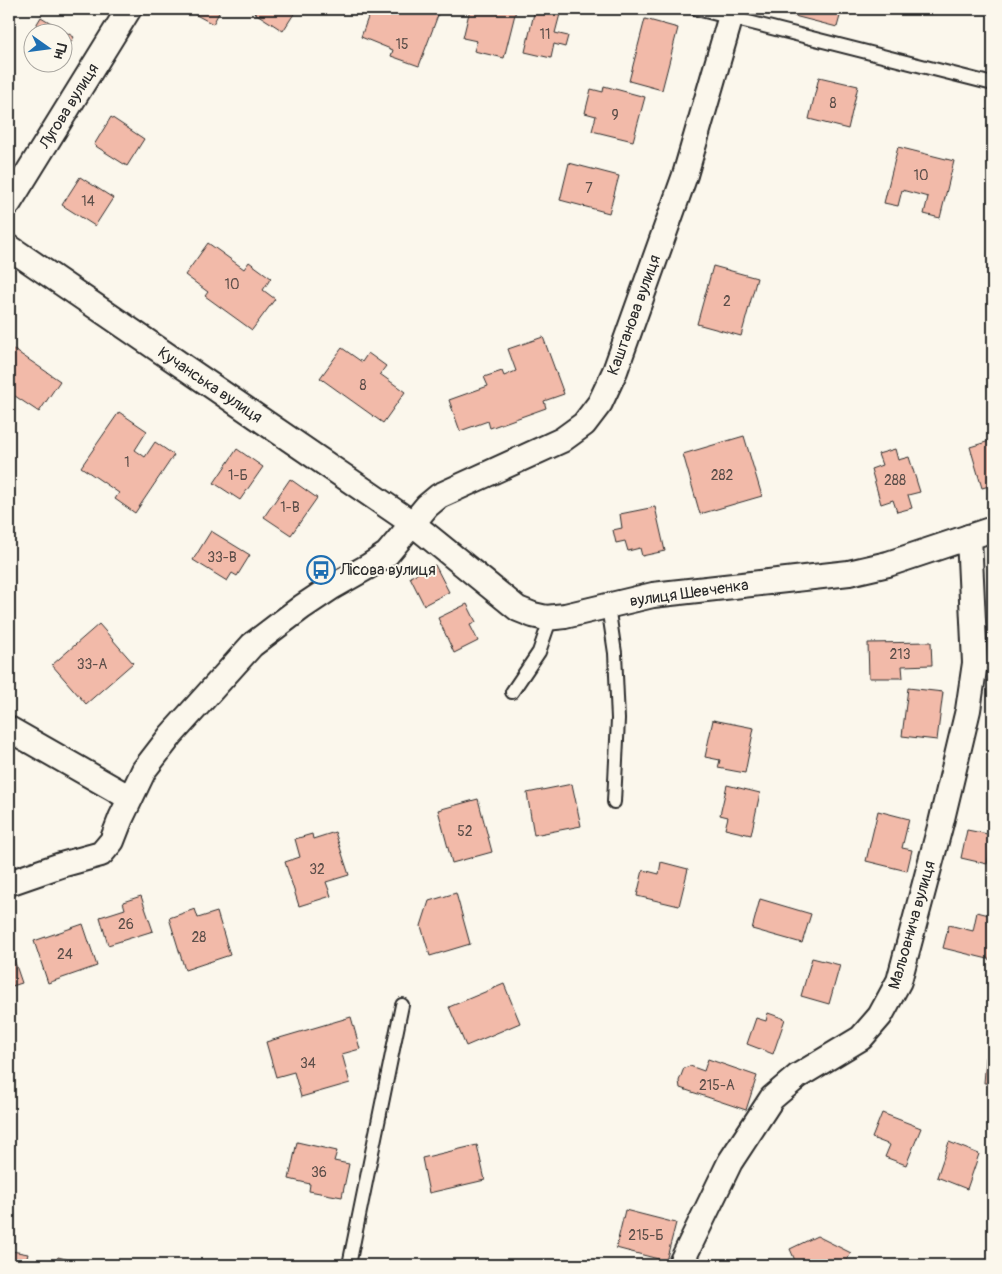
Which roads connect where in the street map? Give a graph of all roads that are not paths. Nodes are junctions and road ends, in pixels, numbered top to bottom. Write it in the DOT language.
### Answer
graph roads {
  1 [pos="130,9"];
  2 [pos="696,9"];
  3 [pos="732,13"];
  4 [pos="993,84"];
  5 [pos="9,203"];
  6 [pos="9,247"];
  7 [pos="412,523"];
  8 [pos="993,529"];
  9 [pos="969,537"];
  10 [pos="608,606"];
  11 [pos="551,617"];
  12 [pos="512,692"];
  13 [pos="9,729"];
  14 [pos="130,798"];
  15 [pos="614,802"];
  16 [pos="9,883"];
  17 [pos="402,1005"];
  18 [pos="348,1265"];
  19 [pos="680,1265"];
  1 -- 5 [label="street, Лугова вулиця"];
  2 -- 3 [label="lane"];
  3 -- 4 [label="lane"];
  3 -- 7 [label="street, Каштанова вулиця"];
  6 -- 7 [label="street, Кучанська вулиця"];
  7 -- 11 [label="street, вулиця Шевченка"];
  7 -- 14 [label="street, Каштанова вулиця"];
  8 -- 9 [label="street, вулиця Шевченка"];
  9 -- 10 [label="street, вулиця Шевченка"];
  9 -- 19 [label="street, Мальовнича вулиця"];
  10 -- 11 [label="street, вулиця Шевченка"];
  10 -- 15 [label="lane"];
  11 -- 12 [label="lane"];
  13 -- 14 [label="street"];
  14 -- 16 [label="street, Каштанова вулиця"];
  17 -- 18 [label="lane"];
}
